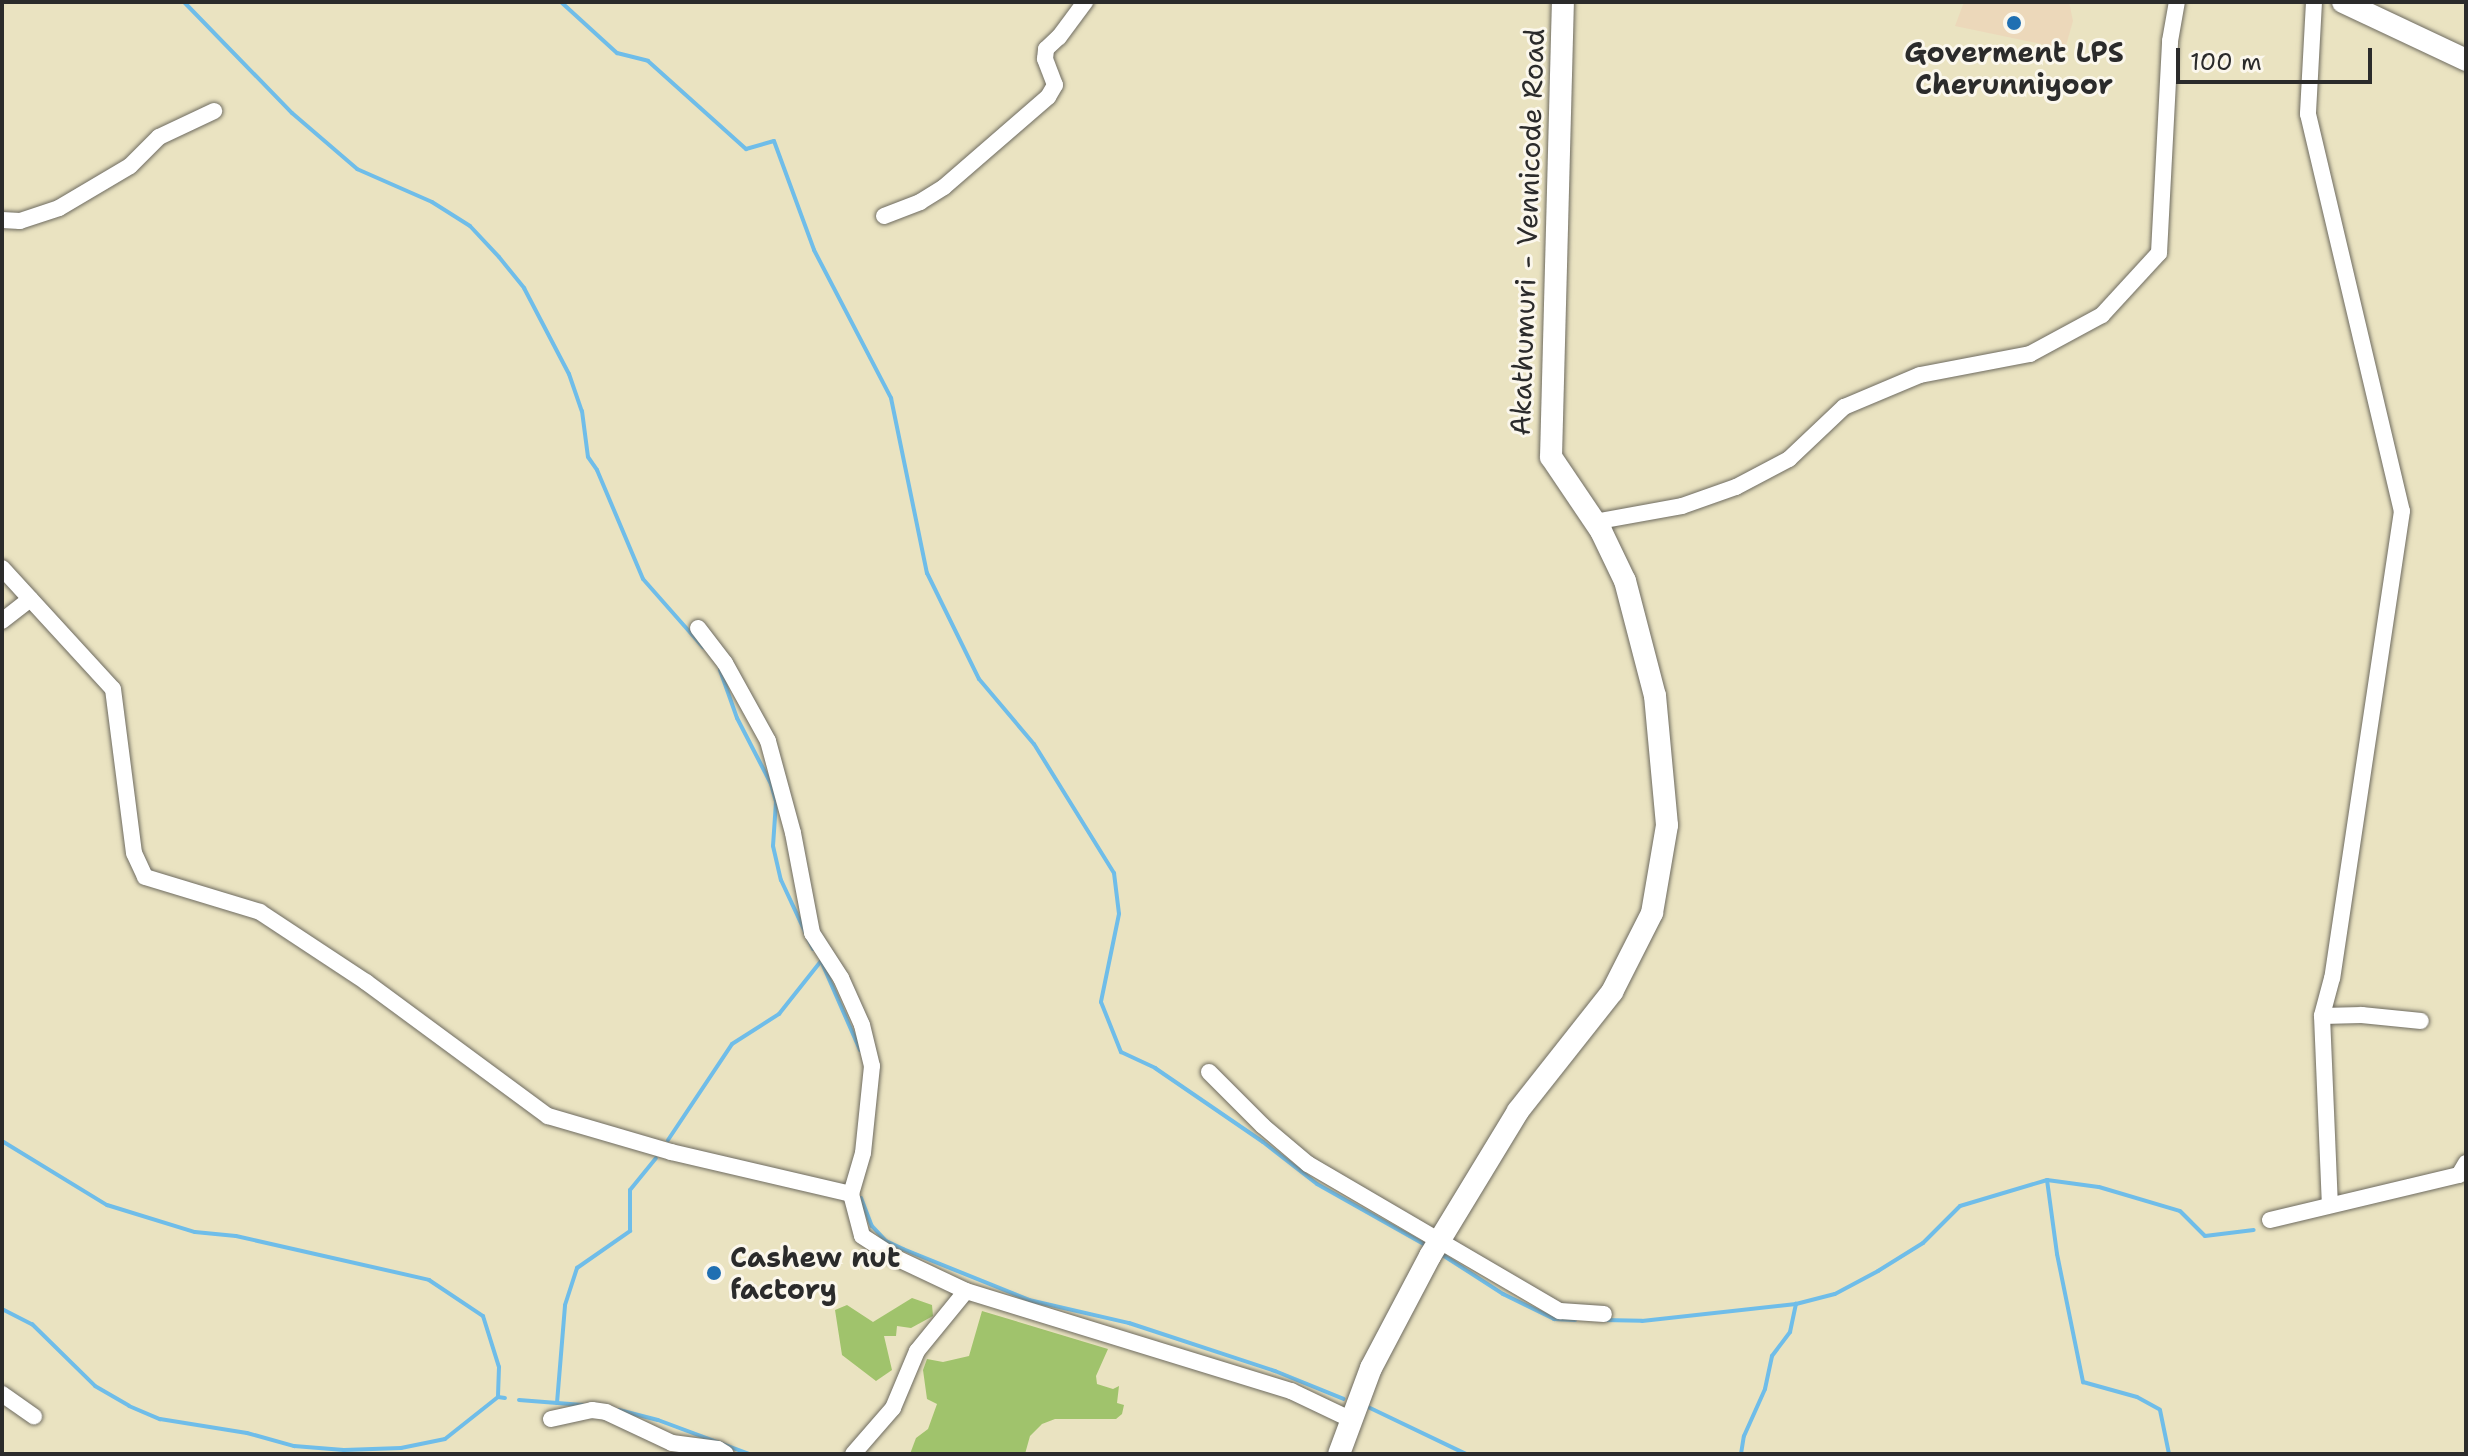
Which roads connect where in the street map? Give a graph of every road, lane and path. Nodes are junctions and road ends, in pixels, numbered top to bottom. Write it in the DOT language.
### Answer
graph roads {
  1 [pos="1085,2"];
  2 [pos="1563,2"];
  3 [pos="2177,2"];
  4 [pos="2314,2"];
  5 [pos="2348,3"];
  6 [pos="2466,60"];
  7 [pos="214,111"];
  8 [pos="884,216"];
  9 [pos="2,220"];
  10 [pos="1594,522"];
  11 [pos="2,568"];
  12 [pos="30,599"];
  13 [pos="2,621"];
  14 [pos="698,628"];
  15 [pos="2322,1016"];
  16 [pos="2421,1021"];
  17 [pos="1209,1072"];
  18 [pos="2466,1163"];
  19 [pos="851,1194"];
  20 [pos="2330,1205"];
  21 [pos="2270,1220"];
  22 [pos="1441,1240"];
  23 [pos="966,1291"];
  24 [pos="1604,1314"];
  25 [pos="2,1394"];
  26 [pos="34,1416"];
  27 [pos="551,1419"];
  28 [pos="1352,1420"];
  29 [pos="726,1454"];
  30 [pos="853,1454"];
  31 [pos="1339,1454"];
  1 -- 8 [label="street"];
  2 -- 10 [label="street, Akathumuri - Vennicode Road"];
  3 -- 10 [label="street"];
  4 -- 15 [label="street"];
  5 -- 6 [label="street"];
  7 -- 9 [label="street"];
  10 -- 22 [label="street, Akathumuri - Vennicode Road"];
  11 -- 12 [label="street"];
  12 -- 13 [label="street"];
  12 -- 19 [label="street"];
  14 -- 19 [label="street"];
  15 -- 16 [label="street"];
  15 -- 20 [label="street"];
  17 -- 22 [label="street"];
  18 -- 20 [label="street"];
  19 -- 23 [label="street"];
  20 -- 21 [label="street"];
  22 -- 24 [label="street"];
  22 -- 28 [label="street, Akathumuri - Vennicode Road"];
  23 -- 28 [label="street"];
  23 -- 30 [label="street"];
  25 -- 26 [label="street"];
  27 -- 29 [label="street"];
  28 -- 31 [label="street, Akathumuri - Vennicode Road"];
}
